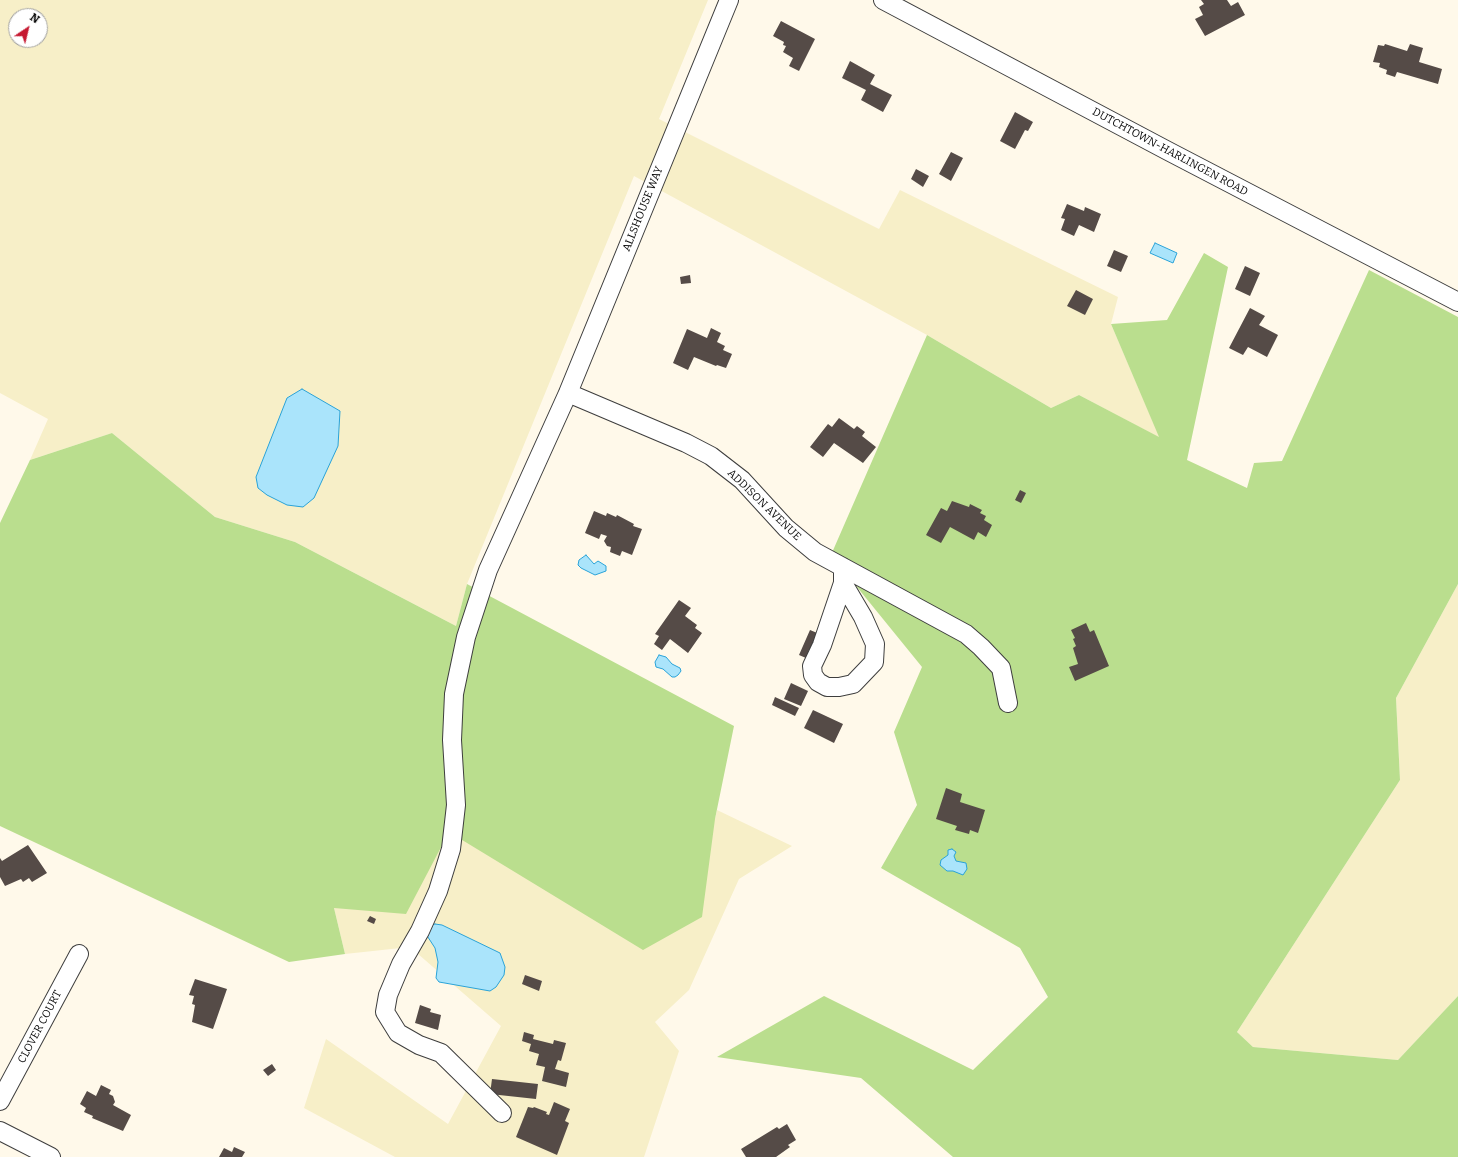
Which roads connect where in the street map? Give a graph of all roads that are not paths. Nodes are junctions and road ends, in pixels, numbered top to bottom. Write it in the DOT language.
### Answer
graph roads {
  1 [pos="729,0"];
  2 [pos="883,0"];
  3 [pos="1458,302"];
  4 [pos="568,393"];
  5 [pos="843,575"];
  6 [pos="1008,703"];
  7 [pos="79,954"];
  8 [pos="0,1101"];
  9 [pos="502,1113"];
  10 [pos="0,1131"];
  11 [pos="51,1157"];
  1 -- 4 [label="street, ALLSHOUSE WAY"];
  2 -- 3 [label="street, DUTCHTOWN-HARLINGEN ROAD"];
  4 -- 5 [label="street, ADDISON AVENUE"];
  4 -- 9 [label="street, ALLSHOUSE WAY"];
  5 -- 5 [label="street"];
  5 -- 6 [label="street, ADDISON AVENUE"];
  7 -- 8 [label="street, CLOVER COURT"];
  10 -- 11 [label="street"];
}
